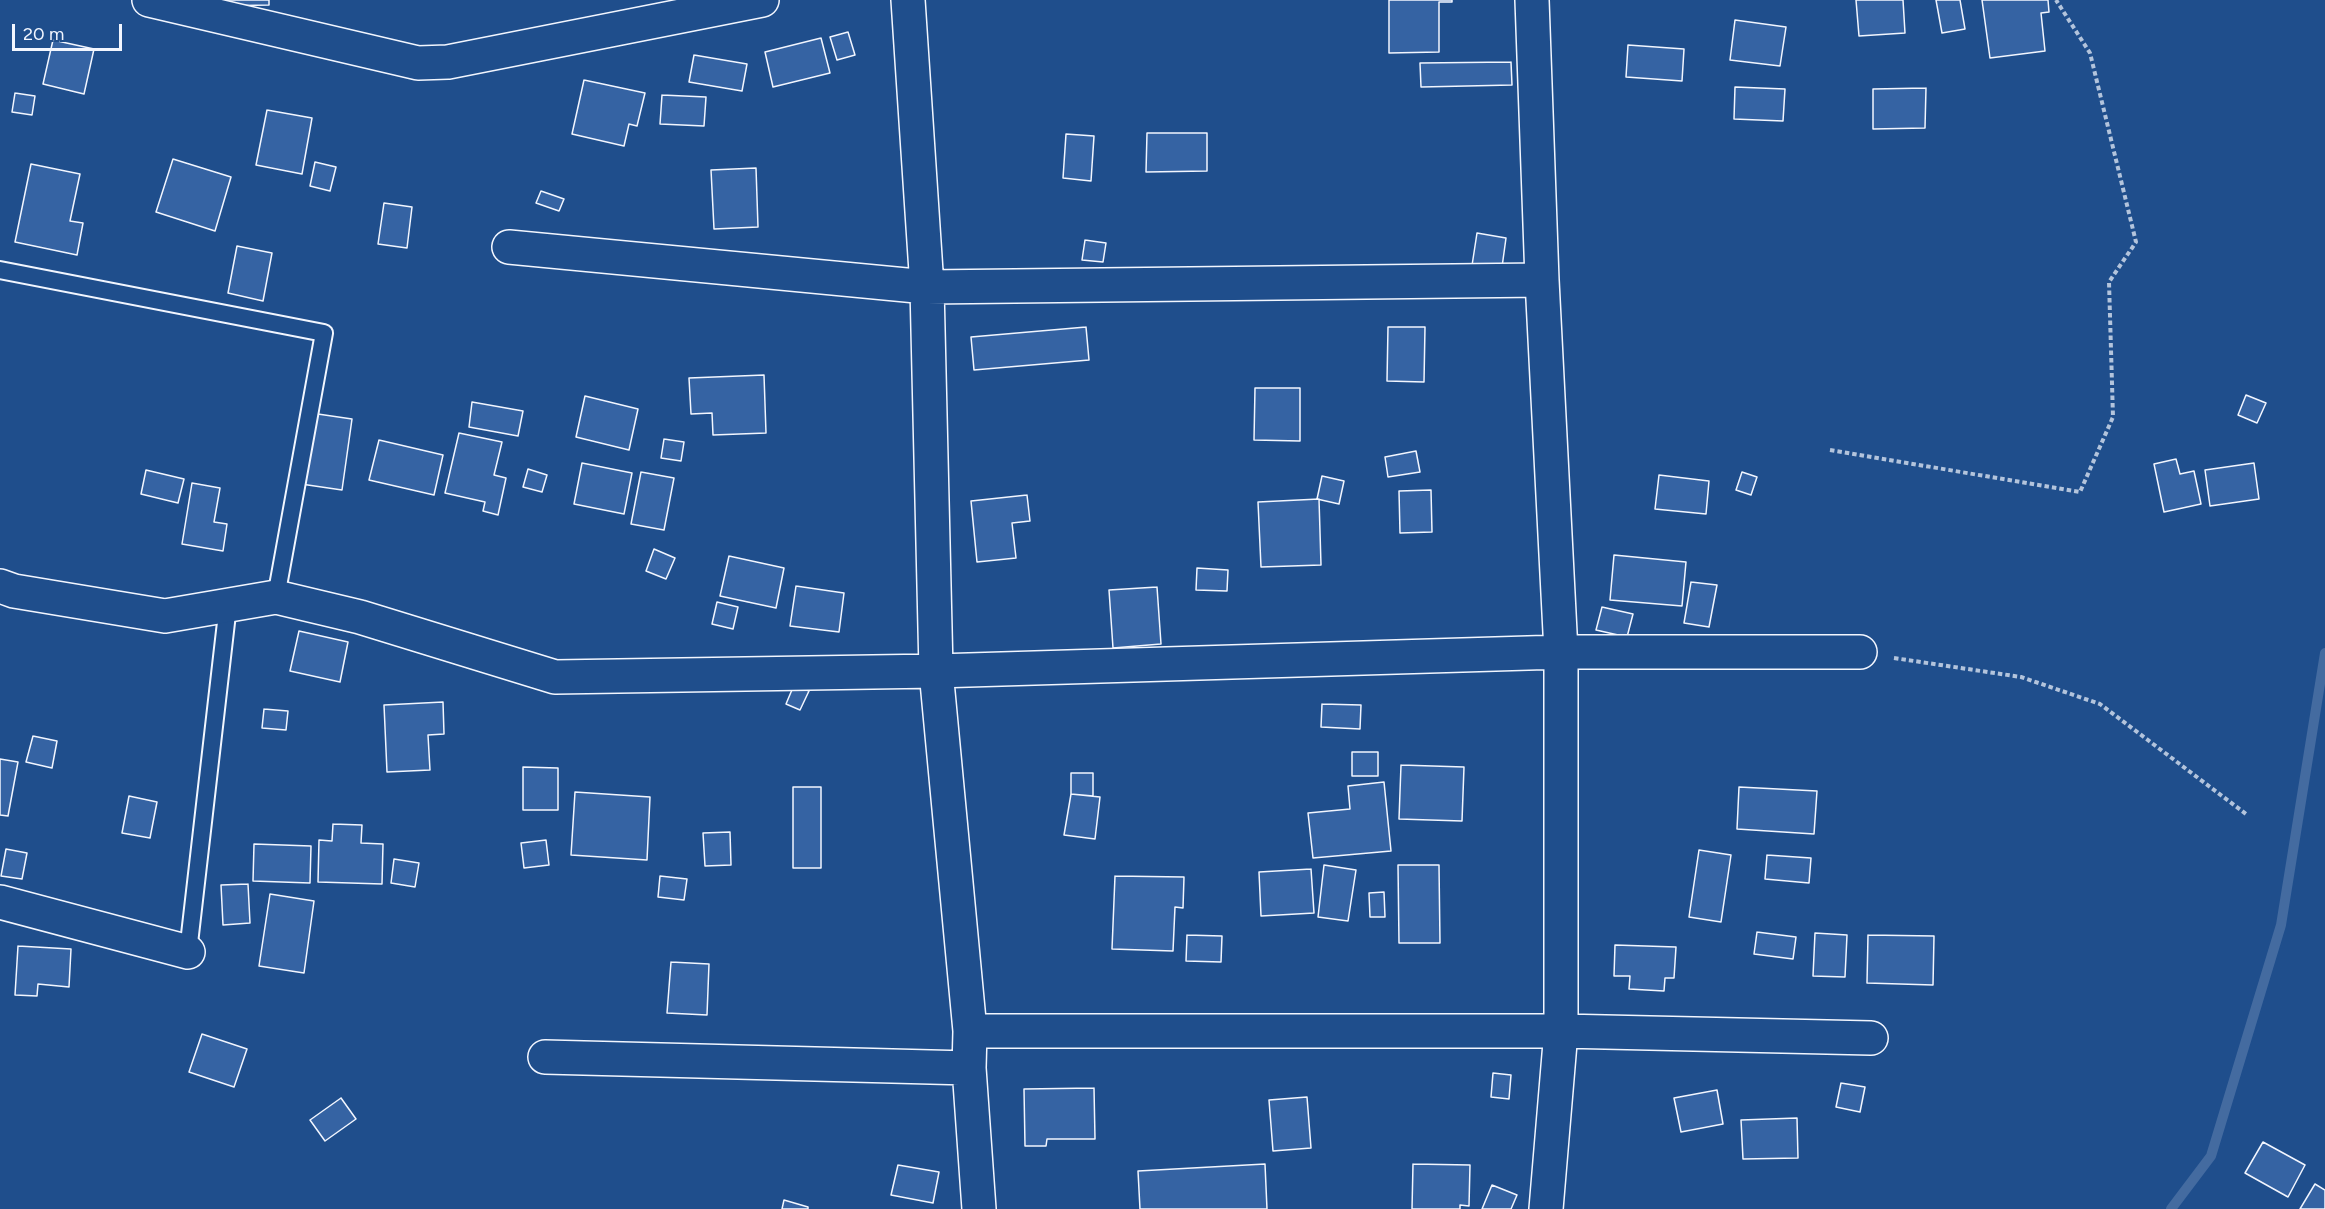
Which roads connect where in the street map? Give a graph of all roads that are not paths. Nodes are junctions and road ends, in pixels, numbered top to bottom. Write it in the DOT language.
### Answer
graph roads {
  1 [pos="149,0"];
  2 [pos="762,0"];
  3 [pos="908,0"];
  4 [pos="1532,0"];
  5 [pos="509,247"];
  6 [pos="0,270"];
  7 [pos="1542,280"];
  8 [pos="927,287"];
  9 [pos="0,586"];
  10 [pos="276,597"];
  11 [pos="228,605"];
  12 [pos="1561,652"];
  13 [pos="1860,652"];
  14 [pos="936,671"];
  15 [pos="0,902"];
  16 [pos="188,952"];
  17 [pos="970,1031"];
  18 [pos="1561,1031"];
  19 [pos="1871,1038"];
  20 [pos="545,1057"];
  21 [pos="969,1068"];
  22 [pos="979,1209"];
  23 [pos="1546,1209"];
  1 -- 2 [label="street"];
  3 -- 8 [label="street"];
  4 -- 7 [label="street"];
  5 -- 8 [label="street"];
  6 -- 10 [label="lane"];
  7 -- 8 [label="street"];
  7 -- 12 [label="street"];
  8 -- 14 [label="street"];
  9 -- 11 [label="street"];
  10 -- 11 [label="street"];
  10 -- 14 [label="street"];
  11 -- 16 [label="lane"];
  12 -- 13 [label="street"];
  12 -- 14 [label="street"];
  12 -- 18 [label="street"];
  14 -- 17 [label="street"];
  15 -- 16 [label="street"];
  17 -- 18 [label="street"];
  17 -- 21 [label="street"];
  18 -- 19 [label="street"];
  18 -- 23 [label="street"];
  20 -- 21 [label="street"];
  21 -- 22 [label="street"];
}
